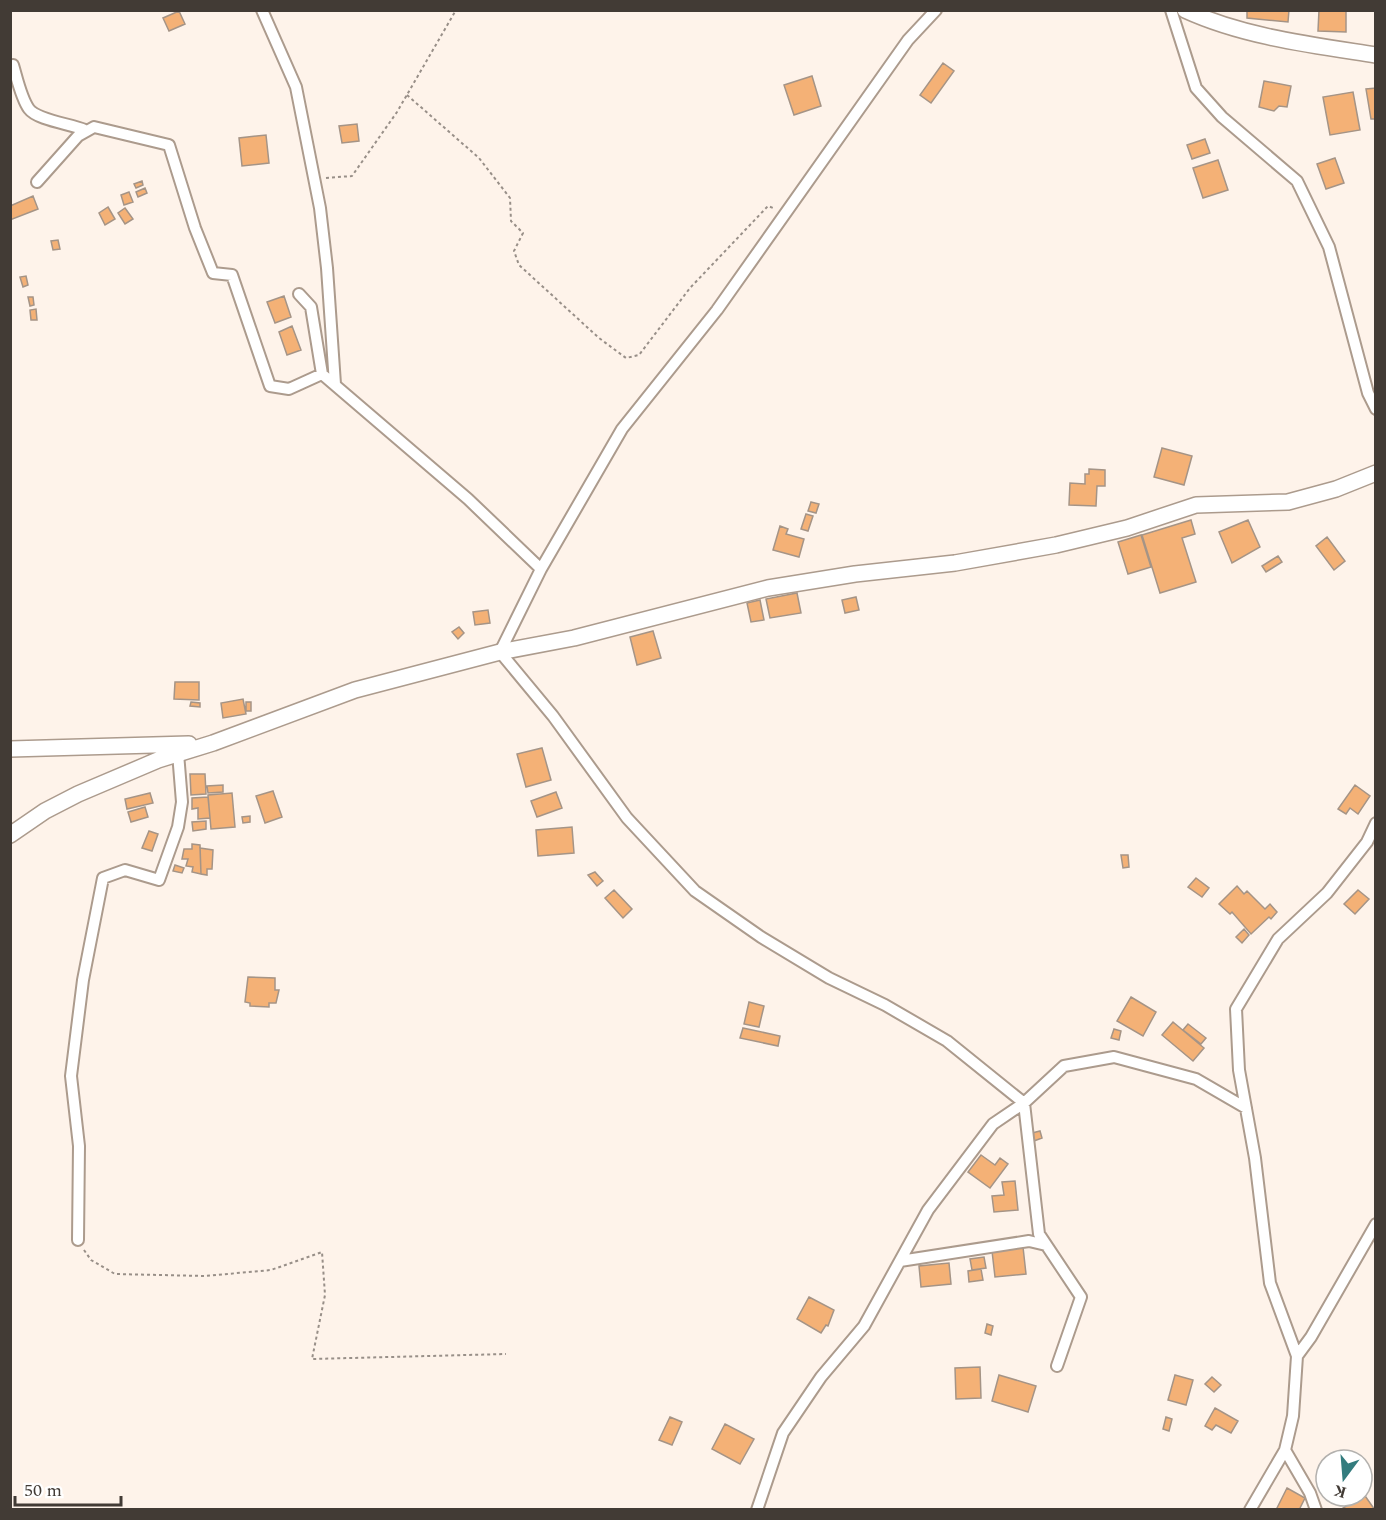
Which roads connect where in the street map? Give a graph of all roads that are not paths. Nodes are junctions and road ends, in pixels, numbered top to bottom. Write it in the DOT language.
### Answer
graph roads {
  1 [pos="261,10"];
  2 [pos="936,10"];
  3 [pos="1171,10"];
  4 [pos="1187,11"];
  5 [pos="1376,55"];
  6 [pos="13,65"];
  7 [pos="85,130"];
  8 [pos="37,182"];
  9 [pos="298,294"];
  10 [pos="322,374"];
  11 [pos="334,384"];
  12 [pos="1376,409"];
  13 [pos="1376,473"];
  14 [pos="541,569"];
  15 [pos="500,652"];
  16 [pos="213,743"];
  17 [pos="10,749"];
  18 [pos="178,753"];
  19 [pos="1376,823"];
  20 [pos="10,835"];
  21 [pos="1024,1103"];
  22 [pos="1246,1108"];
  23 [pos="1376,1224"];
  24 [pos="78,1240"];
  25 [pos="1046,1245"];
  26 [pos="900,1262"];
  27 [pos="1297,1356"];
  28 [pos="1058,1366"];
  29 [pos="1285,1450"];
  30 [pos="758,1509"];
  31 [pos="1250,1509"];
  32 [pos="1315,1509"];
  1 -- 11 [label="street"];
  2 -- 14 [label="street"];
  3 -- 12 [label="street"];
  4 -- 5 [label="street"];
  6 -- 7 [label="street"];
  7 -- 8 [label="street"];
  7 -- 10 [label="street"];
  9 -- 10 [label="street"];
  10 -- 11 [label="street"];
  11 -- 14 [label="street"];
  13 -- 15 [label="street"];
  14 -- 15 [label="street"];
  15 -- 16 [label="street"];
  15 -- 21 [label="street"];
  16 -- 17 [label="street"];
  16 -- 18 [label="street"];
  18 -- 20 [label="street"];
  18 -- 24 [label="street"];
  19 -- 22 [label="street"];
  21 -- 22 [label="street"];
  21 -- 25 [label="street"];
  21 -- 26 [label="street"];
  22 -- 27 [label="street"];
  23 -- 27 [label="street"];
  25 -- 26 [label="street"];
  25 -- 28 [label="street"];
  26 -- 30 [label="street"];
  27 -- 29 [label="street"];
  29 -- 31 [label="street"];
  29 -- 32 [label="street"];
}
